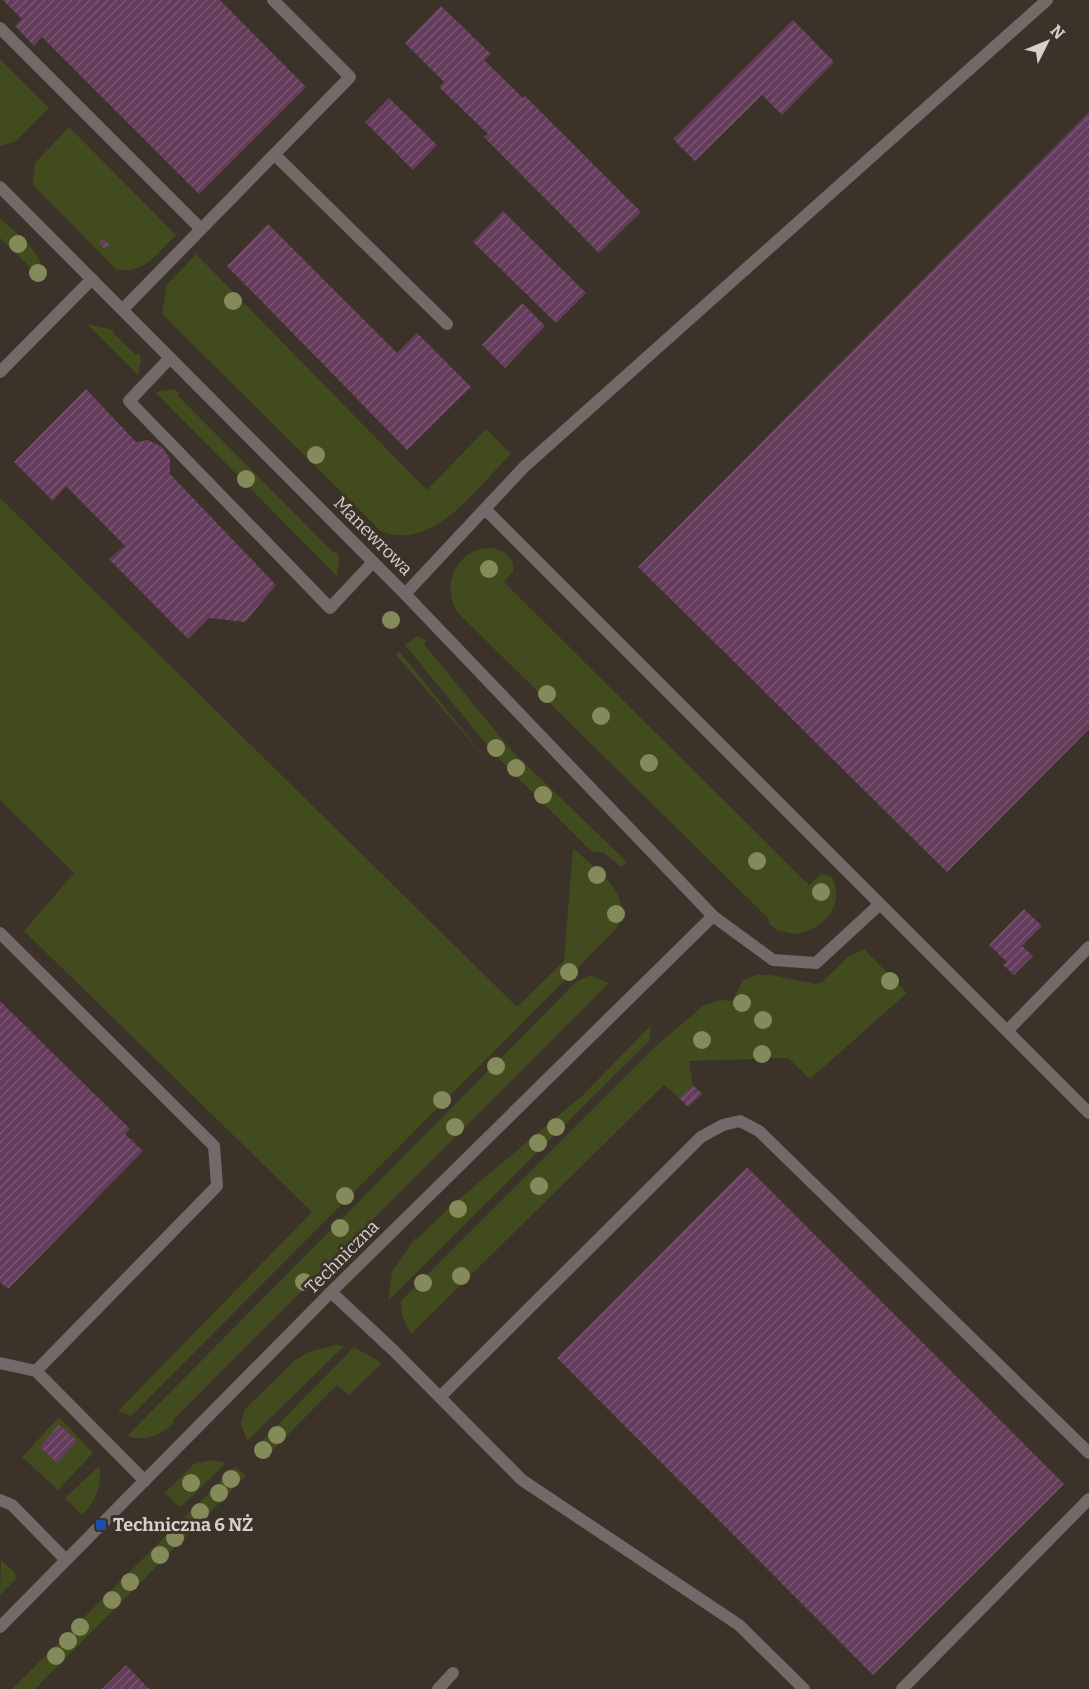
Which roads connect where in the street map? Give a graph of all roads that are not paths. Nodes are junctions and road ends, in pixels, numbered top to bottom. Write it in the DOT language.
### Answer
graph roads {
  1 [pos="273,0"];
  2 [pos="1047,0"];
  3 [pos="0,28"];
  4 [pos="275,155"];
  5 [pos="0,187"];
  6 [pos="201,229"];
  7 [pos="92,279"];
  8 [pos="123,309"];
  9 [pos="447,324"];
  10 [pos="170,358"];
  11 [pos="0,372"];
  12 [pos="485,509"];
  13 [pos="373,562"];
  14 [pos="405,594"];
  15 [pos="880,904"];
  16 [pos="713,916"];
  17 [pos="0,933"];
  18 [pos="1089,947"];
  19 [pos="1007,1031"];
  20 [pos="1089,1113"];
  21 [pos="331,1292"];
  22 [pos="0,1364"];
  23 [pos="36,1371"];
  24 [pos="440,1397"];
  25 [pos="1089,1453"];
  26 [pos="145,1481"];
  27 [pos="1089,1499"];
  28 [pos="0,1500"];
  29 [pos="66,1560"];
  30 [pos="0,1627"];
  31 [pos="453,1673"];
  32 [pos="438,1689"];
  33 [pos="804,1689"];
  34 [pos="902,1689"];
  1 -- 4 [label="street"];
  2 -- 12 [label="street"];
  3 -- 6 [label="street"];
  4 -- 6 [label="street"];
  4 -- 9 [label="street"];
  5 -- 7 [label="street, Manewrowa"];
  6 -- 8 [label="street"];
  7 -- 8 [label="street, Manewrowa"];
  7 -- 11 [label="street"];
  8 -- 10 [label="street, Manewrowa"];
  10 -- 13 [label="street, Manewrowa"];
  10 -- 13 [label="street"];
  12 -- 14 [label="street"];
  12 -- 15 [label="street"];
  13 -- 14 [label="street, Manewrowa"];
  14 -- 16 [label="street, Manewrowa"];
  15 -- 16 [label="street, Manewrowa"];
  15 -- 19 [label="street"];
  16 -- 21 [label="street, Techniczna"];
  17 -- 23 [label="street"];
  18 -- 19 [label="street"];
  19 -- 20 [label="street"];
  21 -- 24 [label="street"];
  21 -- 26 [label="street, Techniczna"];
  22 -- 23 [label="street"];
  23 -- 26 [label="street"];
  24 -- 25 [label="street"];
  24 -- 33 [label="street"];
  26 -- 29 [label="street, Techniczna"];
  27 -- 34 [label="street"];
  28 -- 29 [label="street"];
  29 -- 30 [label="street, Techniczna"];
  31 -- 32 [label="street"];
}
